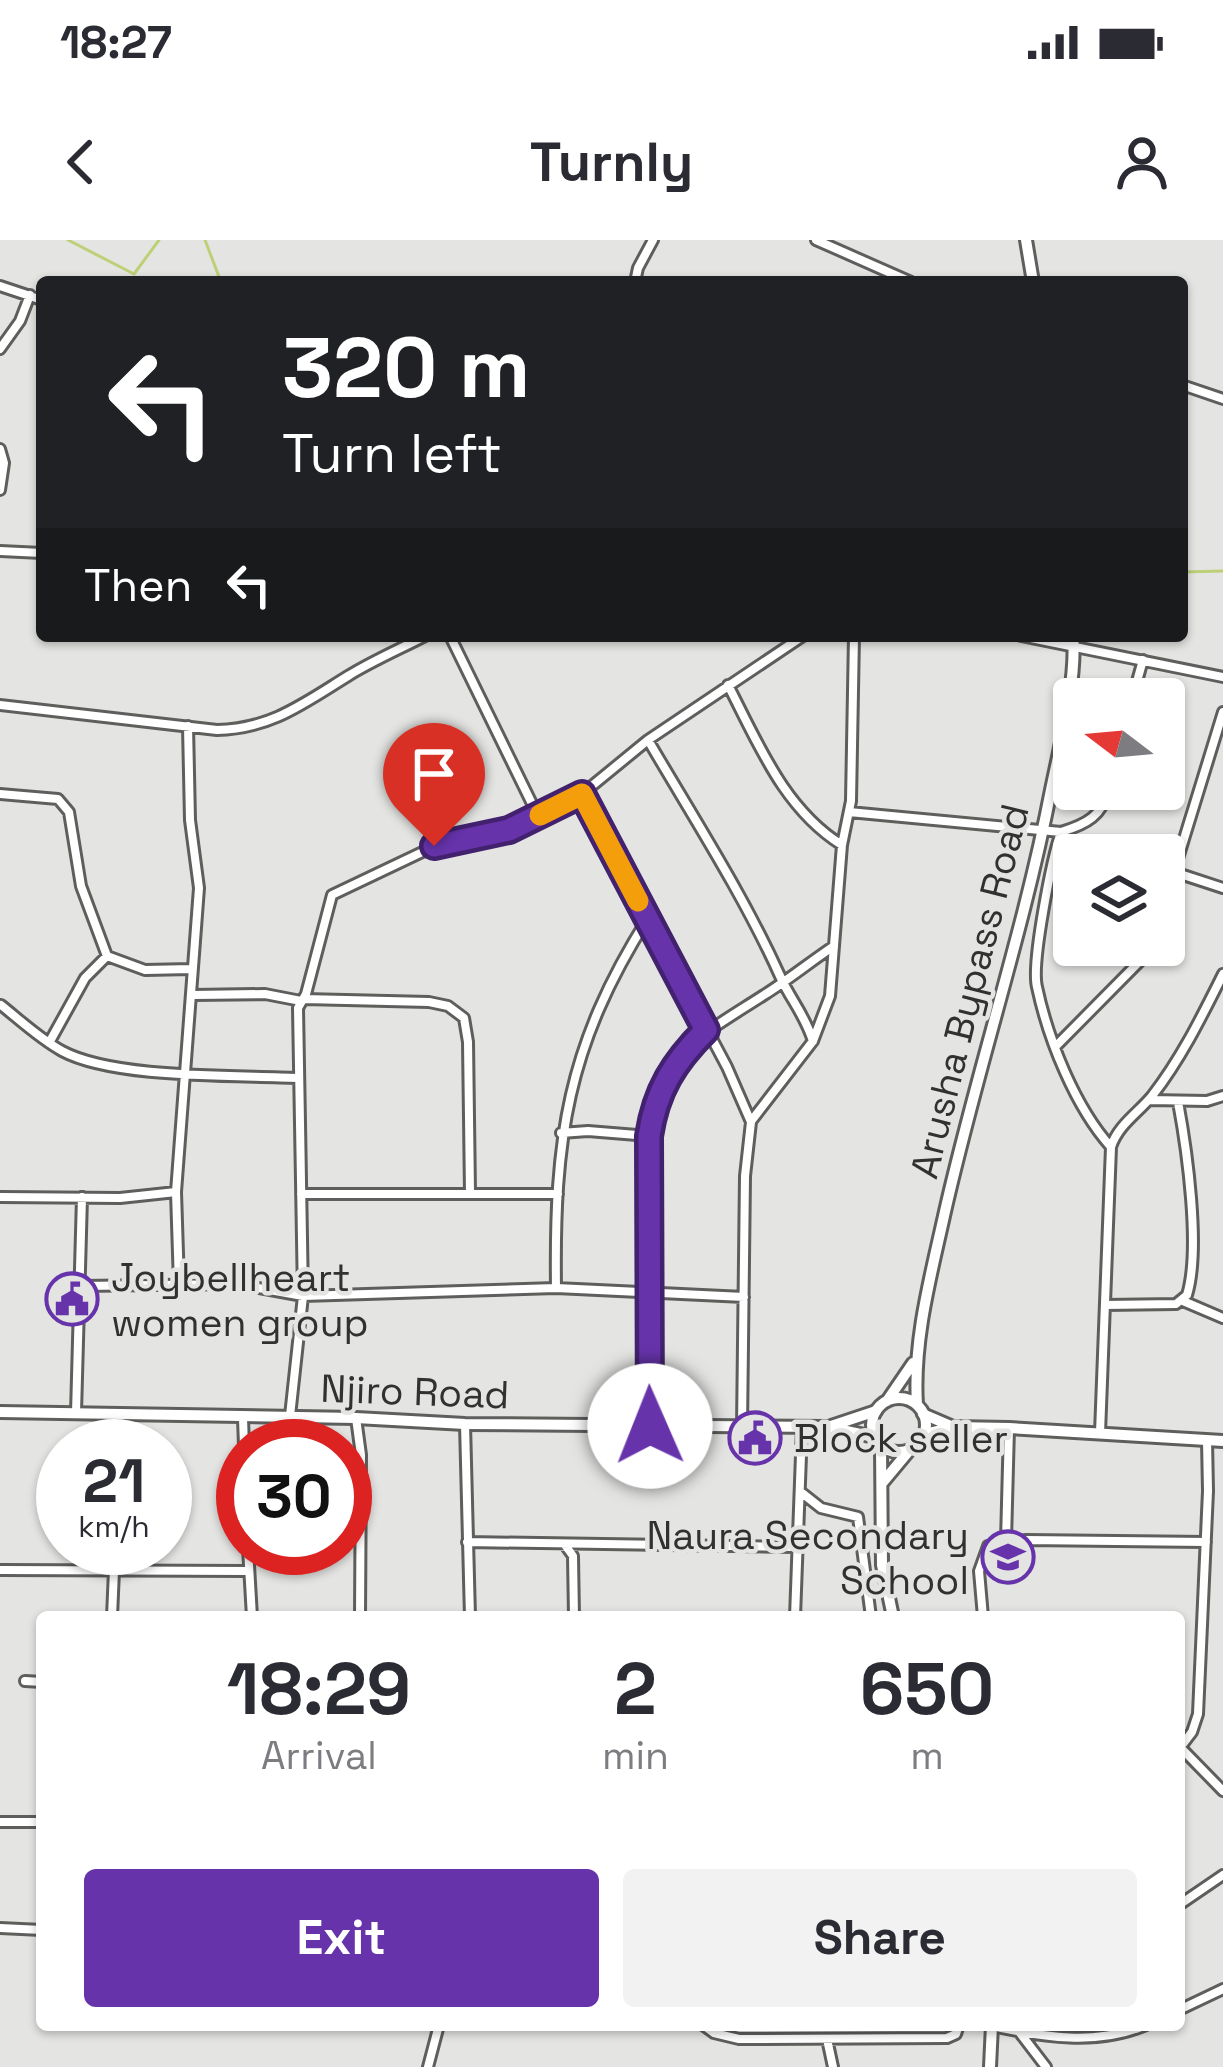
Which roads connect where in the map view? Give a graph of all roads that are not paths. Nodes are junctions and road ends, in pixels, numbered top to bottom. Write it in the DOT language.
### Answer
graph roads {
  1 [pos="652,240"];
  2 [pos="816,240"];
  3 [pos="1026,240"];
  4 [pos="636,276"];
  5 [pos="897,276"];
  6 [pos="1032,276"];
  7 [pos="0,286"];
  8 [pos="30,296"];
  9 [pos="36,298"];
  10 [pos="0,350"];
  11 [pos="1188,387"];
  12 [pos="1223,399"];
  13 [pos="0,448"];
  14 [pos="0,490"];
  15 [pos="0,551"];
  16 [pos="36,553"];
  17 [pos="413,642"];
  18 [pos="452,642"];
  19 [pos="794,642"];
  20 [pos="854,642"];
  21 [pos="1074,642"];
  22 [pos="1143,660"];
  23 [pos="1223,677"];
  24 [pos="1138,678"];
  25 [pos="728,685"];
  26 [pos="0,705"];
  27 [pos="1223,712"];
  28 [pos="188,726"];
  29 [pos="649,740"];
  30 [pos="0,794"];
  31 [pos="582,794"];
  32 [pos="1101,810"];
  33 [pos="849,812"];
  34 [pos="538,816"];
  35 [pos="1043,832"];
  36 [pos="1061,832"];
  37 [pos="1185,836"];
  38 [pos="842,845"];
  39 [pos="1185,876"];
  40 [pos="1223,888"];
  41 [pos="648,918"];
  42 [pos="834,946"];
  43 [pos="107,956"];
  44 [pos="1135,966"];
  45 [pos="191,969"];
  46 [pos="1223,974"];
  47 [pos="782,982"];
  48 [pos="193,994"];
  49 [pos="301,1000"];
  50 [pos="0,1007"];
  51 [pos="706,1030"];
  52 [pos="813,1041"];
  53 [pos="49,1043"];
  54 [pos="1056,1046"];
  55 [pos="186,1075"];
  56 [pos="297,1078"];
  57 [pos="1223,1096"];
  58 [pos="1148,1100"];
  59 [pos="1178,1102"];
  60 [pos="751,1121"];
  61 [pos="562,1133"];
  62 [pos="649,1136"];
  63 [pos="1111,1147"];
  64 [pos="176,1192"];
  65 [pos="470,1192"];
  66 [pos="301,1194"];
  67 [pos="558,1194"];
  68 [pos="82,1197"];
  69 [pos="0,1198"];
  70 [pos="179,1284"];
  71 [pos="81,1286"];
  72 [pos="556,1288"];
  73 [pos="650,1292"];
  74 [pos="303,1296"];
  75 [pos="745,1297"];
  76 [pos="1183,1301"];
  77 [pos="1105,1305"];
  78 [pos="1223,1318"];
  79 [pos="914,1360"];
  80 [pos="887,1401"];
  81 [pos="920,1409"];
  82 [pos="0,1412"];
  83 [pos="876,1412"];
  84 [pos="76,1415"];
  85 [pos="290,1416"];
  86 [pos="243,1418"];
  87 [pos="356,1418"];
  88 [pos="465,1424"];
  89 [pos="650,1426"];
  90 [pos="828,1427"];
  91 [pos="954,1427"];
  92 [pos="742,1428"];
  93 [pos="802,1428"];
  94 [pos="1009,1428"];
  95 [pos="1100,1433"];
  96 [pos="924,1434"];
  97 [pos="1207,1440"];
  98 [pos="1223,1441"];
  99 [pos="878,1442"];
  100 [pos="910,1450"];
  101 [pos="883,1482"];
  102 [pos="802,1492"];
  103 [pos="1006,1541"];
  104 [pos="467,1542"];
  105 [pos="1206,1542"];
  106 [pos="565,1545"];
  107 [pos="796,1547"];
  108 [pos="0,1570"];
  109 [pos="36,1570"];
  110 [pos="114,1575"];
  111 [pos="249,1575"];
  112 [pos="112,1611"];
  113 [pos="252,1611"];
  114 [pos="360,1611"];
  115 [pos="470,1611"];
  116 [pos="574,1611"];
  117 [pos="795,1611"];
  118 [pos="870,1611"];
  119 [pos="892,1611"];
  120 [pos="982,1611"];
  121 [pos="25,1682"];
  122 [pos="36,1682"];
  123 [pos="1185,1741"];
  124 [pos="1185,1753"];
  125 [pos="1223,1791"];
  126 [pos="0,1822"];
  127 [pos="36,1822"];
  128 [pos="1223,1875"];
  129 [pos="1185,1901"];
  130 [pos="0,1928"];
  131 [pos="36,1930"];
  132 [pos="1223,1989"];
  133 [pos="1185,2007"];
  134 [pos="438,2031"];
  135 [pos="711,2031"];
  136 [pos="957,2031"];
  137 [pos="992,2031"];
  138 [pos="1015,2031"];
  139 [pos="1105,2031"];
  140 [pos="1128,2031"];
  141 [pos="1019,2032"];
  142 [pos="1106,2038"];
  143 [pos="827,2039"];
  144 [pos="428,2067"];
  145 [pos="833,2067"];
  146 [pos="990,2067"];
  147 [pos="1046,2067"];
  1 -- 4 [label="street"];
  2 -- 5 [label="street"];
  3 -- 6 [label="main road"];
  7 -- 8 [label="street"];
  8 -- 9 [label="street"];
  8 -- 10 [label="street"];
  11 -- 12 [label="street"];
  13 -- 14 [label="street"];
  15 -- 16 [label="street"];
  17 -- 28 [label="street"];
  18 -- 34 [label="street"];
  19 -- 25 [label="street"];
  20 -- 33 [label="street"];
  21 -- 22 [label="street"];
  21 -- 35 [label="main road, Arusha Bypass Road"];
  22 -- 23 [label="street"];
  22 -- 24 [label="street"];
  25 -- 29 [label="street"];
  25 -- 38 [label="street"];
  26 -- 28 [label="street"];
  27 -- 37 [label="street"];
  28 -- 45 [label="street"];
  29 -- 31 [label="street"];
  29 -- 47 [label="street"];
  30 -- 43 [label="street"];
  31 -- 34 [label="street"];
  31 -- 41 [label="street"];
  32 -- 36 [label="street"];
  33 -- 35 [label="street"];
  33 -- 38 [label="street"];
  34 -- 49 [label="street"];
  35 -- 36 [label="street"];
  35 -- 79 [label="main road, Arusha Bypass Road"];
  36 -- 54 [label="street"];
  38 -- 42 [label="street"];
  39 -- 40 [label="street"];
  41 -- 51 [label="street"];
  41 -- 61 [label="street"];
  42 -- 47 [label="street"];
  42 -- 52 [label="street"];
  43 -- 45 [label="street"];
  43 -- 53 [label="street"];
  44 -- 54 [label="street"];
  45 -- 48 [label="street"];
  46 -- 58 [label="street"];
  47 -- 51 [label="street"];
  47 -- 52 [label="street"];
  48 -- 49 [label="street"];
  48 -- 55 [label="street"];
  49 -- 56 [label="street"];
  49 -- 65 [label="street"];
  50 -- 53 [label="street"];
  51 -- 60 [label="street"];
  51 -- 62 [label="street"];
  52 -- 60 [label="street"];
  53 -- 55 [label="street"];
  54 -- 63 [label="street"];
  55 -- 56 [label="street"];
  55 -- 64 [label="street"];
  56 -- 66 [label="street"];
  57 -- 59 [label="street"];
  58 -- 59 [label="street"];
  58 -- 63 [label="street"];
  59 -- 76 [label="street"];
  60 -- 75 [label="street"];
  61 -- 62 [label="street"];
  61 -- 67 [label="street"];
  62 -- 73 [label="street"];
  63 -- 77 [label="street"];
  64 -- 68 [label="street"];
  64 -- 70 [label="street"];
  65 -- 66 [label="street"];
  65 -- 67 [label="street"];
  66 -- 74 [label="street"];
  67 -- 72 [label="street"];
  68 -- 69 [label="street"];
  68 -- 71 [label="street"];
  70 -- 71 [label="street"];
  70 -- 74 [label="street"];
  71 -- 84 [label="street"];
  72 -- 73 [label="street"];
  72 -- 74 [label="street"];
  73 -- 75 [label="street"];
  73 -- 89 [label="street"];
  74 -- 85 [label="street"];
  75 -- 92 [label="street"];
  76 -- 77 [label="street"];
  76 -- 78 [label="street"];
  77 -- 95 [label="street"];
  79 -- 80 [label="main road, Arusha Bypass Road"];
  79 -- 81 [label="main road, Arusha Bypass Road"];
  80 -- 81 [label="main road"];
  80 -- 83 [label="main road, Arusha Bypass Road"];
  81 -- 91 [label="main road"];
  81 -- 96 [label="main road, Arusha Bypass Road"];
  82 -- 84 [label="main road, Njiro Road"];
  83 -- 90 [label="main road, Njiro Road"];
  83 -- 99 [label="main road"];
  84 -- 86 [label="main road, Njiro Road"];
  85 -- 86 [label="main road, Njiro Road"];
  85 -- 87 [label="main road, Njiro Road"];
  87 -- 88 [label="main road, Njiro Road"];
  87 -- 114 [label="street"];
  88 -- 89 [label="main road, Njiro Road"];
  88 -- 104 [label="street"];
  89 -- 92 [label="main road, Njiro Road"];
  90 -- 93 [label="main road, Njiro Road"];
  90 -- 99 [label="main road, Njiro Road"];
  91 -- 94 [label="main road"];
  91 -- 96 [label="main road"];
  92 -- 93 [label="main road, Njiro Road"];
  93 -- 102 [label="street"];
  94 -- 95 [label="main road"];
  94 -- 103 [label="street"];
  95 -- 97 [label="main road"];
  96 -- 100 [label="main road"];
  97 -- 98 [label="main road"];
  97 -- 105 [label="street"];
  99 -- 100 [label="main road"];
  99 -- 101 [label="main road"];
  100 -- 101 [label="main road"];
  101 -- 119 [label="main road"];
  102 -- 107 [label="street"];
  102 -- 118 [label="street"];
  103 -- 105 [label="street"];
  103 -- 120 [label="street"];
  104 -- 106 [label="street"];
  104 -- 115 [label="street"];
  105 -- 123 [label="street"];
  106 -- 107 [label="street"];
  106 -- 116 [label="street"];
  107 -- 117 [label="street"];
  108 -- 109 [label="street"];
  110 -- 112 [label="street"];
  111 -- 113 [label="street"];
  121 -- 122 [label="street"];
  124 -- 125 [label="street"];
  126 -- 127 [label="street"];
  128 -- 129 [label="street"];
  130 -- 131 [label="street"];
  132 -- 133 [label="street"];
  134 -- 144 [label="street"];
  135 -- 143 [label="street"];
  136 -- 143 [label="street"];
  137 -- 146 [label="main road"];
  138 -- 141 [label="street"];
  139 -- 142 [label="street"];
  140 -- 142 [label="street"];
  141 -- 142 [label="street"];
  141 -- 147 [label="street"];
  143 -- 145 [label="street"];
}
